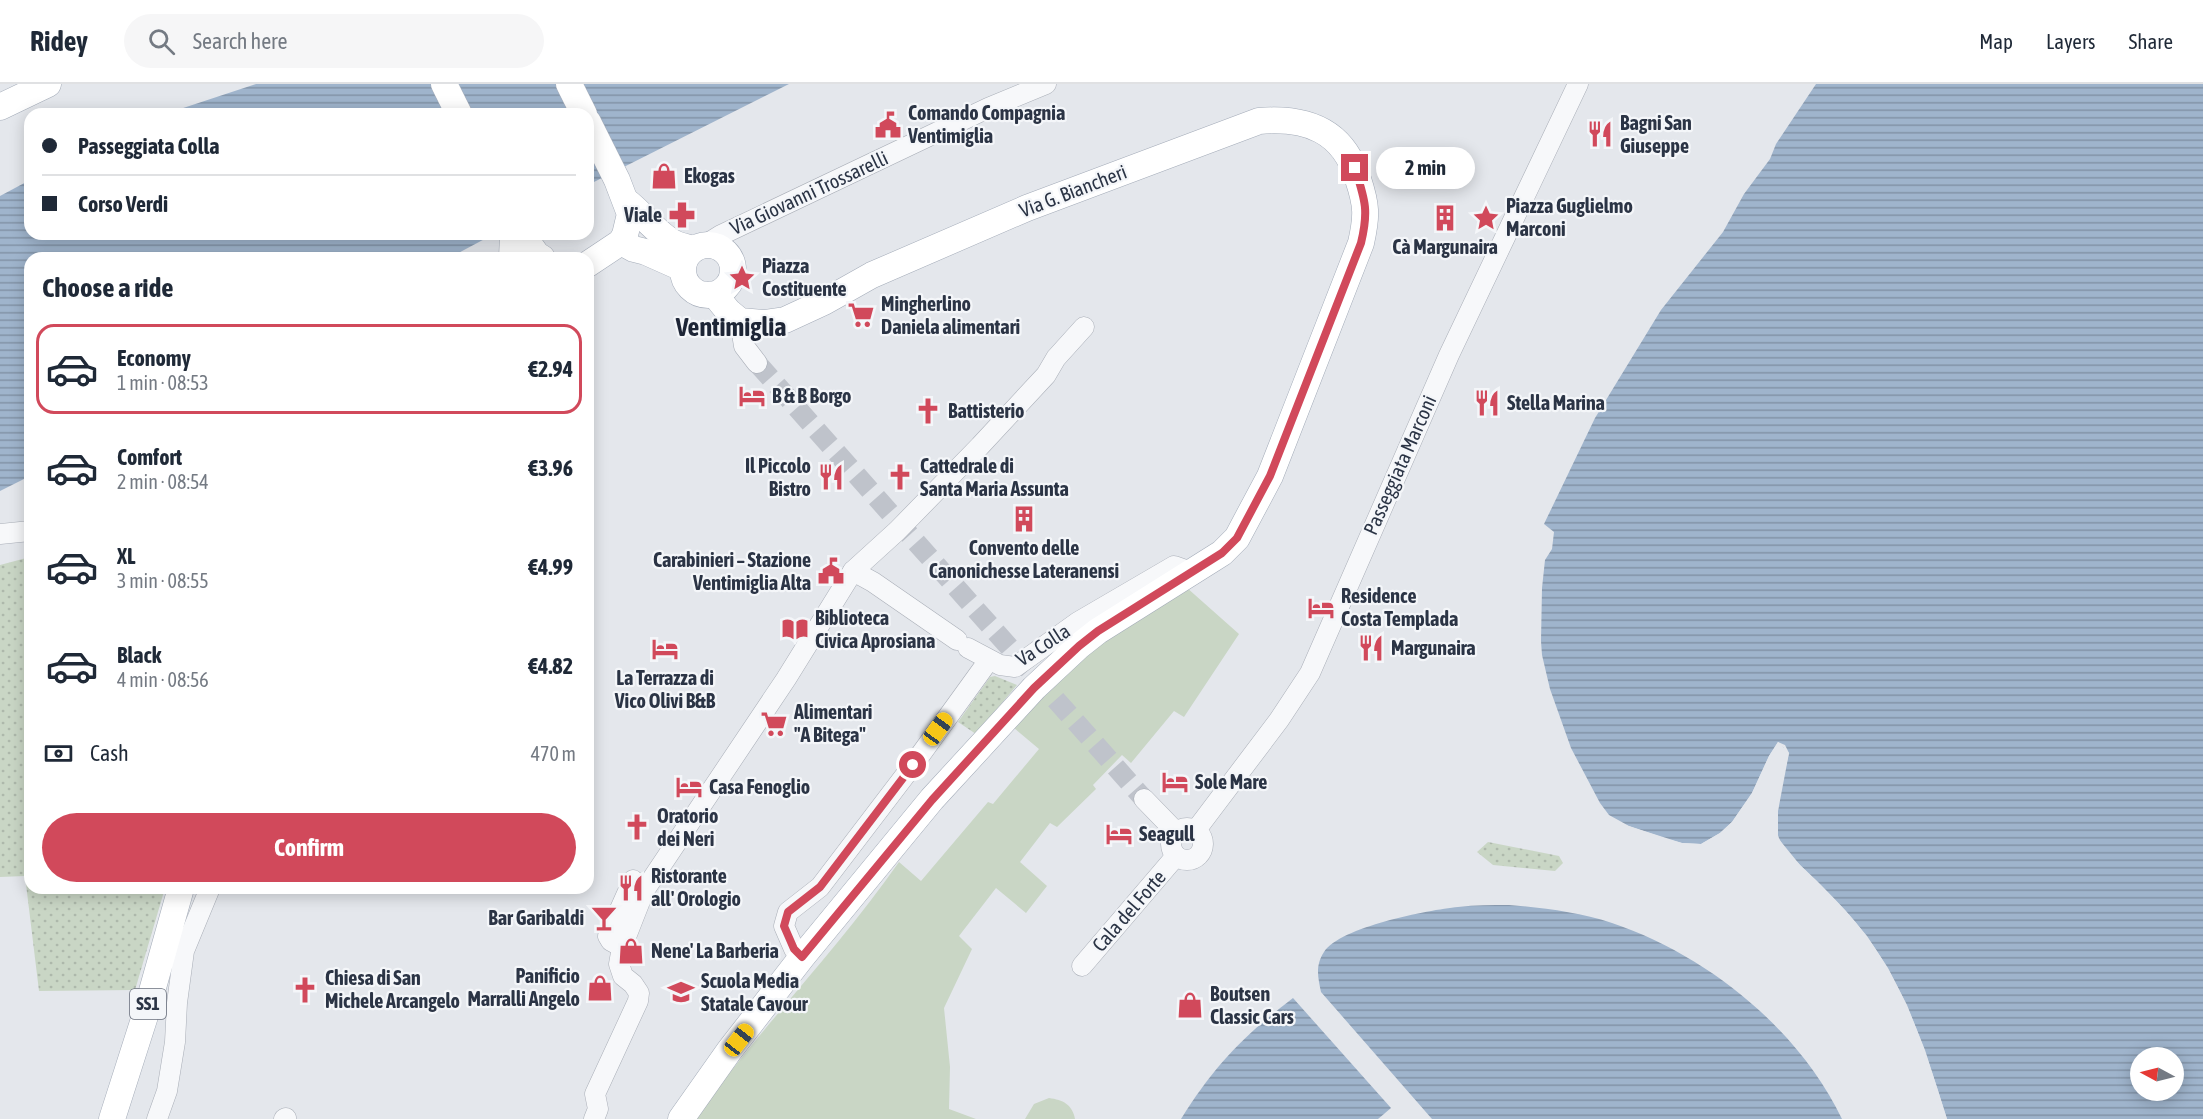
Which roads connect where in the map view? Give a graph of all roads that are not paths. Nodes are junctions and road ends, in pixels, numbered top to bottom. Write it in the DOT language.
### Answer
graph roads {
  1 [pos="48,84"];
  2 [pos="444,84"];
  3 [pos="569,84"];
  4 [pos="1046,84"];
  5 [pos="1578,84"];
  6 [pos="0,107"];
  7 [pos="456,108"];
  8 [pos="581,108"];
  9 [pos="594,135"];
  10 [pos="621,190"];
  11 [pos="527,240"];
  12 [pos="621,242"];
  13 [pos="536,252"];
  14 [pos="693,254"];
  15 [pos="594,260"];
  16 [pos="716,295"];
  17 [pos="740,321"];
  18 [pos="1084,327"];
  19 [pos="757,363"];
  20 [pos="24,532"];
  21 [pos="0,534"];
  22 [pos="853,571"];
  23 [pos="1191,572"];
  24 [pos="989,660"];
  25 [pos="1144,799"];
  26 [pos="1196,830"];
  27 [pos="1176,832"];
  28 [pos="1176,856"];
  29 [pos="179,894"];
  30 [pos="208,894"];
  31 [pos="802,957"];
  32 [pos="1082,966"];
  33 [pos="112,1119"];
  34 [pos="157,1119"];
  35 [pos="594,1119"];
  36 [pos="681,1119"];
  1 -- 6 [label="main road"];
  2 -- 7 [label="main road"];
  3 -- 8 [label="main road"];
  4 -- 14 [label="street, Via Giovanni Trossarelli"];
  5 -- 26 [label="street, Passeggiata Marconi"];
  9 -- 10 [label="main road"];
  10 -- 12 [label="main road"];
  10 -- 14 [label="main road"];
  11 -- 13 [label="main road"];
  12 -- 14 [label="main road"];
  12 -- 15 [label="main road"];
  14 -- 16 [label="main road"];
  14 -- 16 [label="main road"];
  16 -- 17 [label="main road"];
  17 -- 19 [label="street"];
  17 -- 23 [label="main road, Via G. Biancheri"];
  18 -- 22 [label="street"];
  20 -- 21 [label="street"];
  22 -- 24 [label="street, Va Colla"];
  22 -- 35 [label="street"];
  23 -- 24 [label="street, Va Colla"];
  23 -- 31 [label="main road, Via G. Biancheri"];
  24 -- 31 [label="street"];
  25 -- 27 [label="street"];
  26 -- 27 [label="street"];
  26 -- 28 [label="street"];
  27 -- 28 [label="street"];
  28 -- 32 [label="street, Cala del Forte"];
  29 -- 33 [label="main road, SS1"];
  30 -- 34 [label="street"];
  31 -- 36 [label="main road, Via G. Biancheri"];
}
